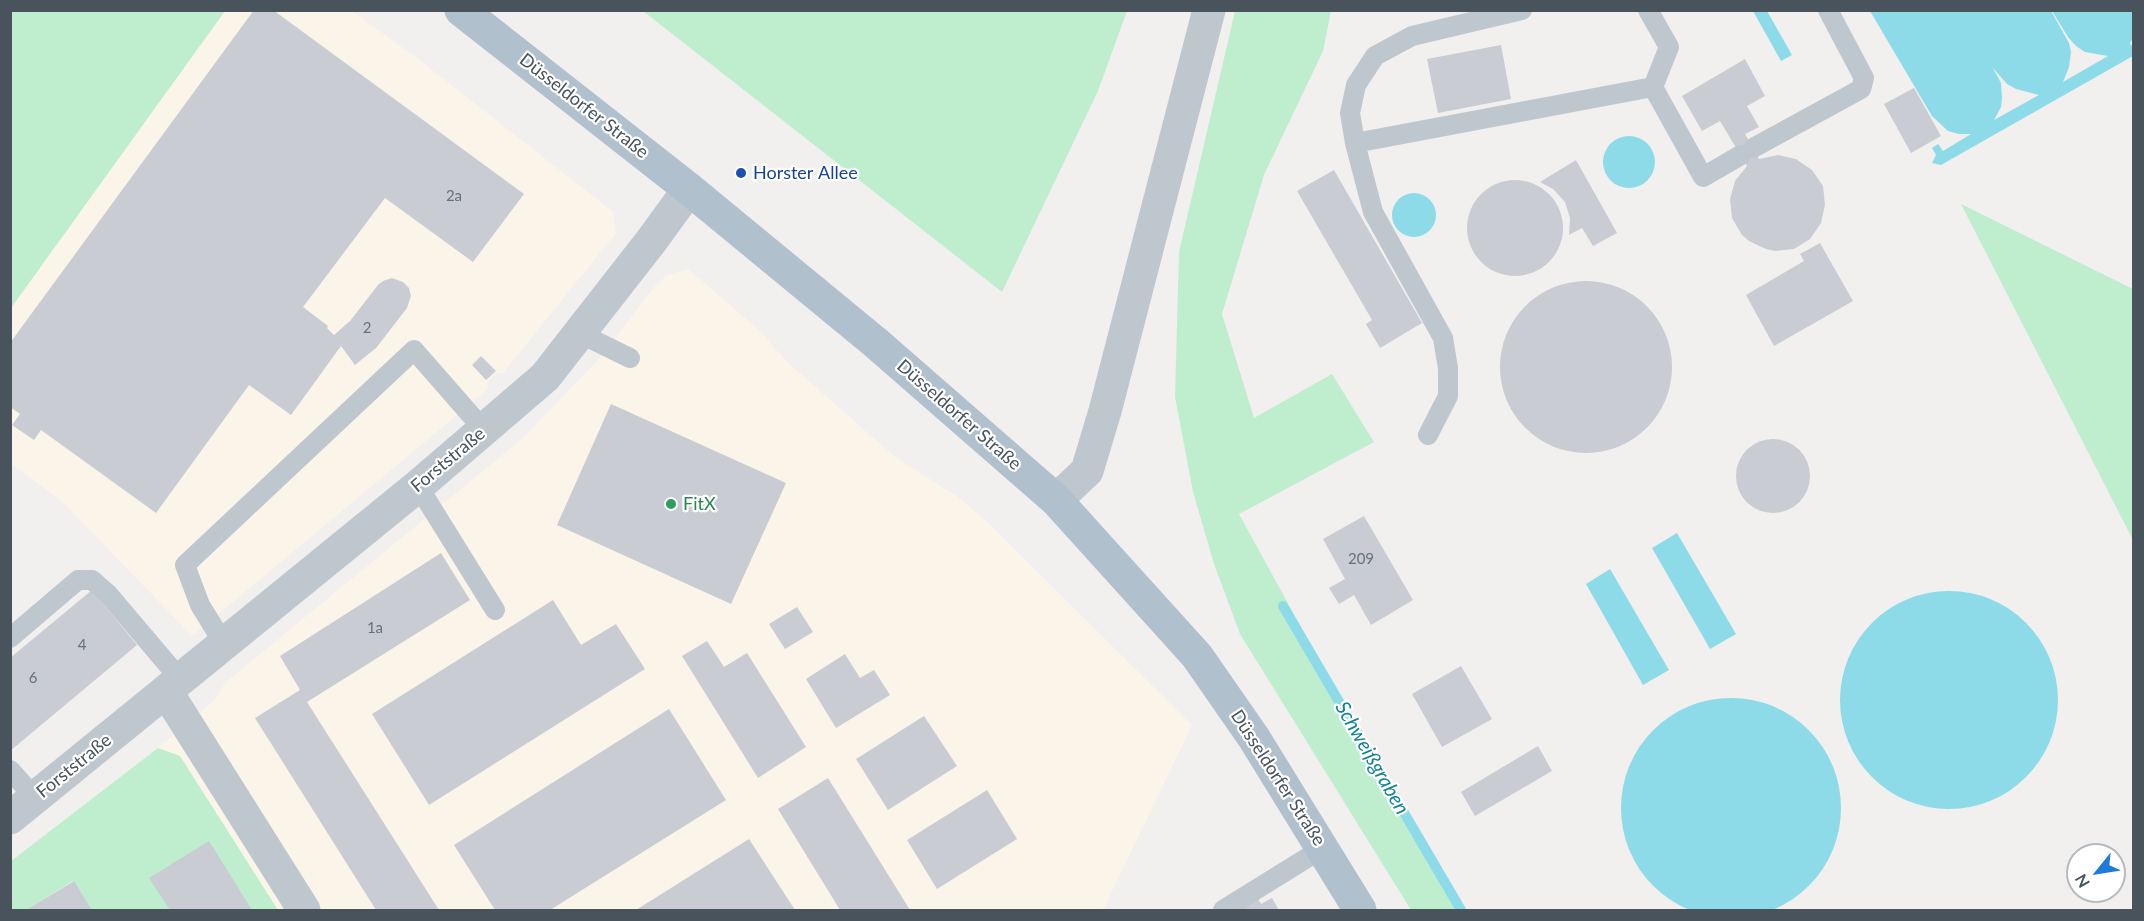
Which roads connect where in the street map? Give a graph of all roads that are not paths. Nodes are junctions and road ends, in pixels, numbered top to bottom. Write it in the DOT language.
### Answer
graph roads {
  1 [pos="461,10"];
  2 [pos="1209,10"];
  3 [pos="1522,10"];
  4 [pos="1648,10"];
  5 [pos="1828,10"];
  6 [pos="1653,87"];
  7 [pos="1355,143"];
  8 [pos="689,189"];
  9 [pos="579,333"];
  10 [pos="630,358"];
  11 [pos="484,430"];
  12 [pos="1428,435"];
  13 [pos="418,486"];
  14 [pos="1056,501"];
  15 [pos="495,610"];
  16 [pos="10,638"];
  17 [pos="224,645"];
  18 [pos="173,686"];
  19 [pos="10,770"];
  20 [pos="22,808"];
  21 [pos="1323,848"];
  22 [pos="304,910"];
  23 [pos="1223,910"];
  24 [pos="1360,910"];
  1 -- 8 [label="main road, Düsseldorfer Straße"];
  2 -- 14 [label="street"];
  3 -- 7 [label="lane"];
  4 -- 6 [label="lane"];
  5 -- 6 [label="lane"];
  6 -- 7 [label="lane"];
  7 -- 12 [label="lane"];
  8 -- 9 [label="street, Forststraße"];
  8 -- 14 [label="main road, Düsseldorfer Straße"];
  9 -- 10 [label="lane"];
  9 -- 11 [label="street, Forststraße"];
  11 -- 13 [label="street, Forststraße"];
  11 -- 17 [label="lane"];
  13 -- 15 [label="lane"];
  13 -- 17 [label="street, Forststraße"];
  14 -- 21 [label="main road, Düsseldorfer Straße"];
  16 -- 18 [label="lane"];
  17 -- 18 [label="street, Forststraße"];
  18 -- 20 [label="street, Forststraße"];
  18 -- 22 [label="street"];
  19 -- 20 [label="lane"];
  21 -- 23 [label="lane"];
  21 -- 24 [label="main road, Düsseldorfer Straße"];
}
